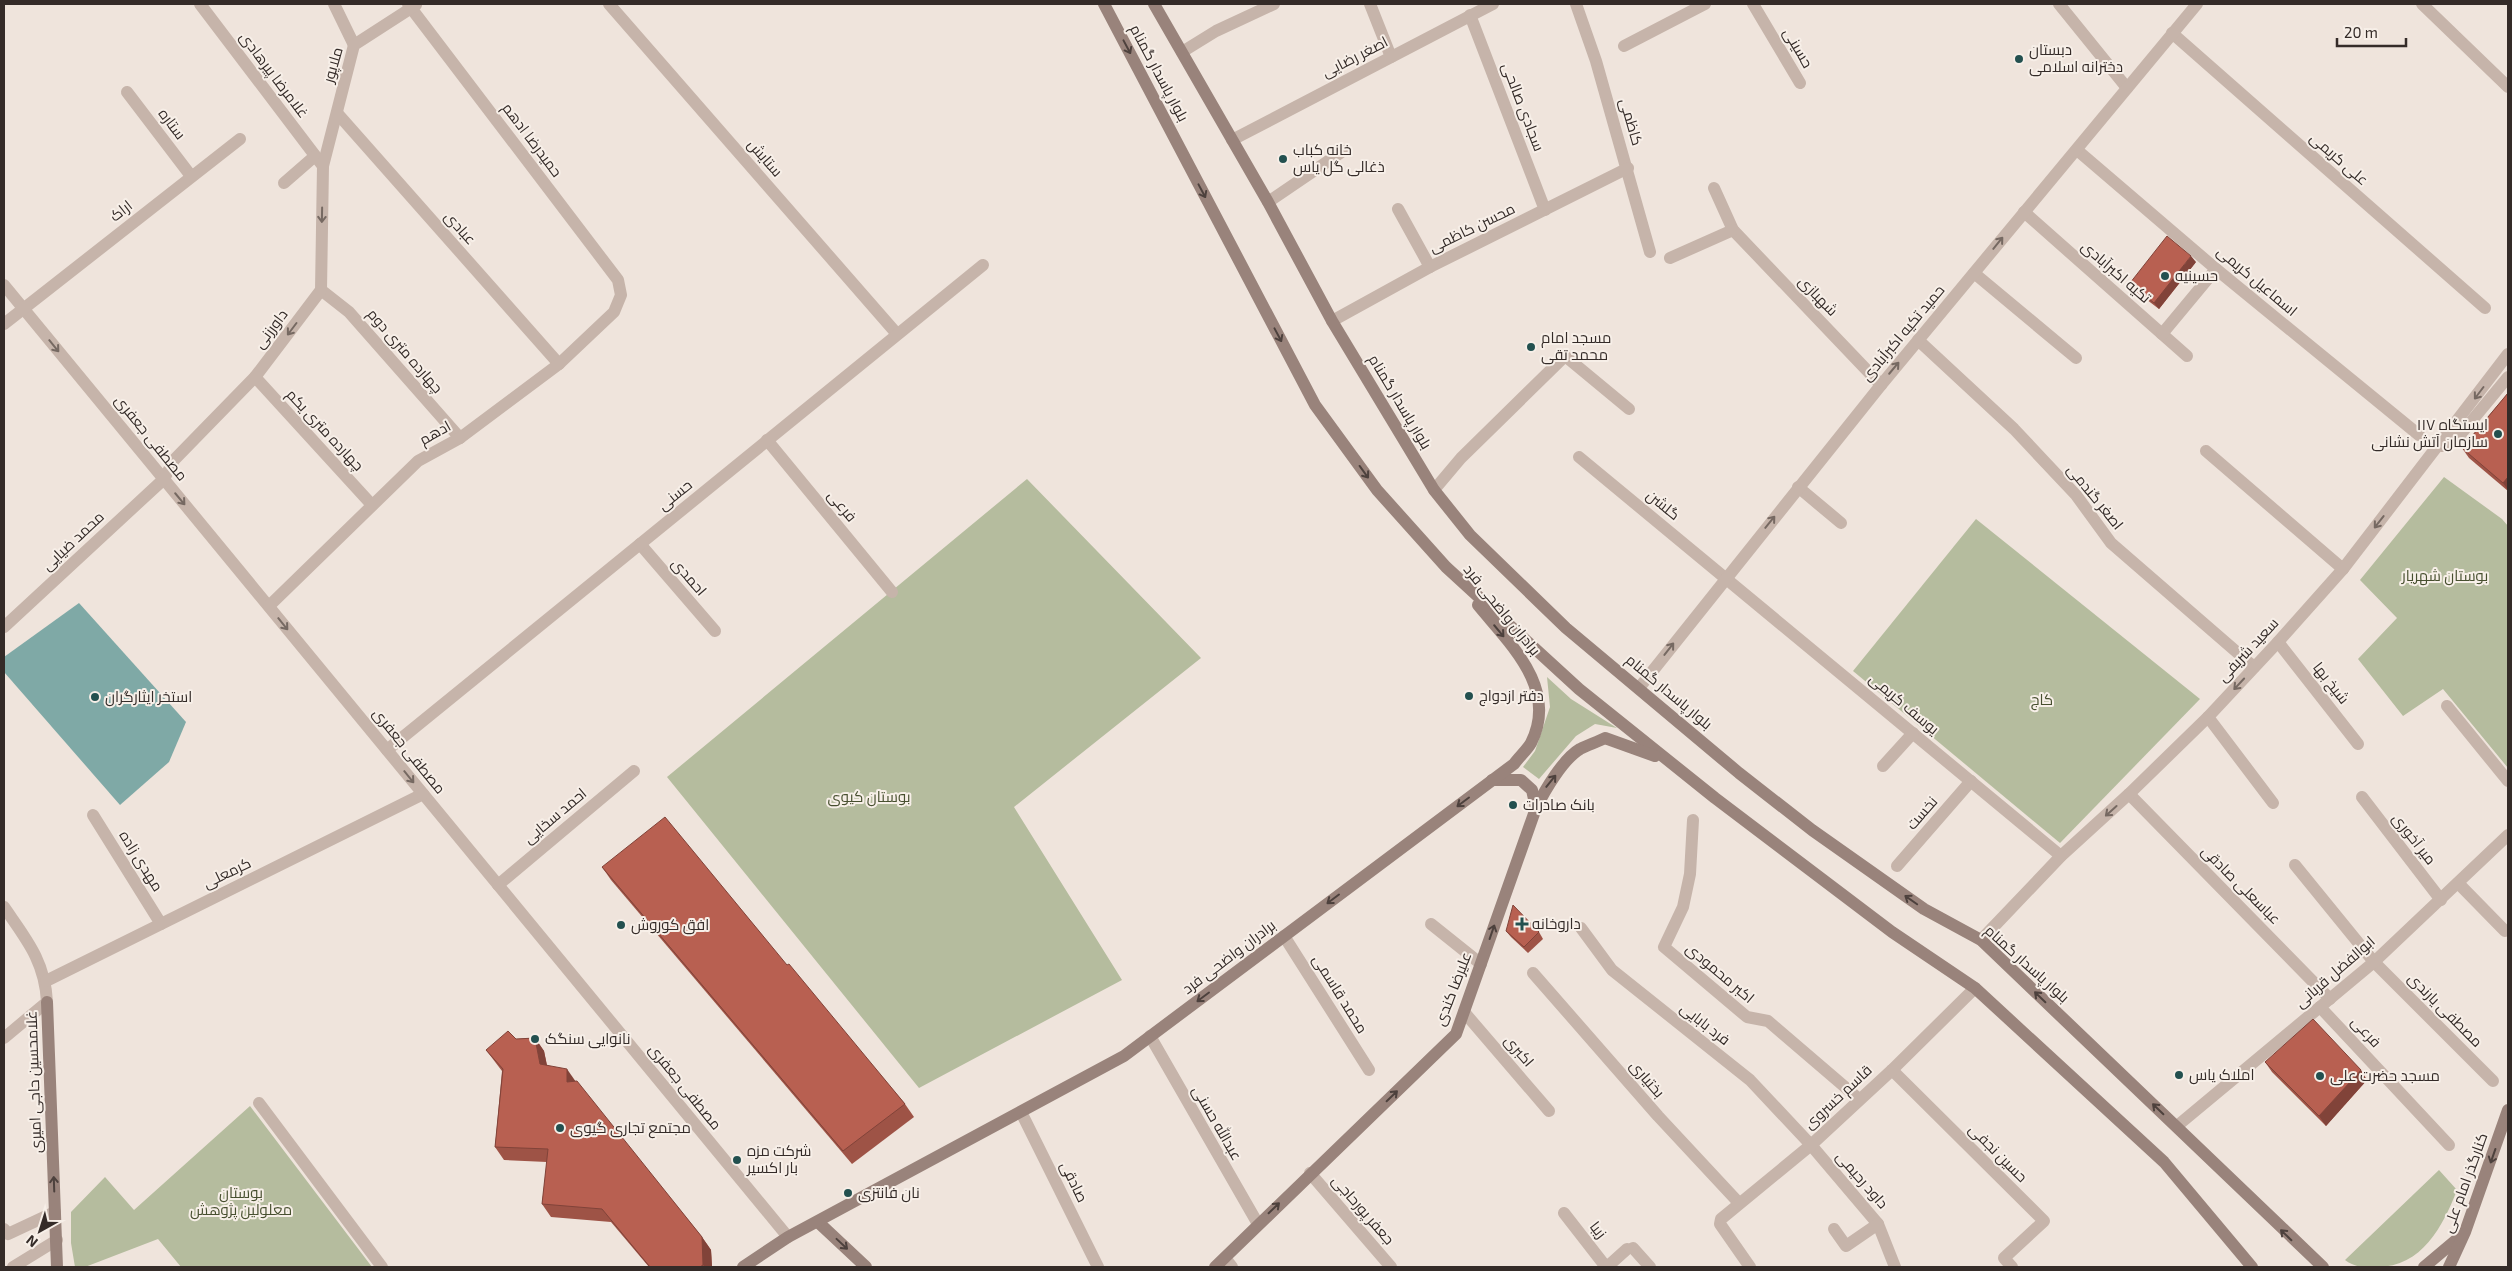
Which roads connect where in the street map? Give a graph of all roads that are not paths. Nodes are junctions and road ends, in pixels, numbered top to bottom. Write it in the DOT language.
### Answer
graph roads {
  1 [pos="200,4"];
  2 [pos="334,4"];
  3 [pos="608,4"];
  4 [pos="1104,4"];
  5 [pos="1154,4"];
  6 [pos="1274,4"];
  7 [pos="1370,4"];
  8 [pos="1576,4"];
  9 [pos="1705,4"];
  10 [pos="1753,4"];
  11 [pos="2059,4"];
  12 [pos="2197,4"];
  13 [pos="2422,4"];
  14 [pos="412,5"];
  15 [pos="1487,5"];
  16 [pos="1470,15"];
  17 [pos="2172,33"];
  18 [pos="354,45"];
  19 [pos="1624,46"];
  20 [pos="1182,52"];
  21 [pos="1391,57"];
  22 [pos="1800,83"];
  23 [pos="2508,87"];
  24 [pos="2127,88"];
  25 [pos="128,92"];
  26 [pos="336,113"];
  27 [pos="240,139"];
  28 [pos="1232,140"];
  29 [pos="2077,150"];
  30 [pos="1342,151"];
  31 [pos="319,161"];
  32 [pos="1628,168"];
  33 [pos="191,176"];
  34 [pos="284,183"];
  35 [pos="1714,188"];
  36 [pos="1268,202"];
  37 [pos="1398,209"];
  38 [pos="1545,210"];
  39 [pos="2024,212"];
  40 [pos="1733,230"];
  41 [pos="1650,252"];
  42 [pos="1670,258"];
  43 [pos="983,265"];
  44 [pos="1430,267"];
  45 [pos="2216,269"];
  46 [pos="1974,272"];
  47 [pos="4,285"];
  48 [pos="321,290"];
  49 [pos="621,295"];
  50 [pos="2485,308"];
  51 [pos="24,309"];
  52 [pos="1332,322"];
  53 [pos="4,324"];
  54 [pos="897,334"];
  55 [pos="2162,334"];
  56 [pos="1918,340"];
  57 [pos="2508,354"];
  58 [pos="2187,356"];
  59 [pos="2076,358"];
  60 [pos="559,364"];
  61 [pos="255,377"];
  62 [pos="2508,377"];
  63 [pos="1880,385"];
  64 [pos="1629,409"];
  65 [pos="2418,435"];
  66 [pos="460,438"];
  67 [pos="767,440"];
  68 [pos="2435,450"];
  69 [pos="2206,451"];
  70 [pos="1579,457"];
  71 [pos="164,479"];
  72 [pos="1798,487"];
  73 [pos="1434,490"];
  74 [pos="372,505"];
  75 [pos="1841,523"];
  76 [pos="640,544"];
  77 [pos="1446,567"];
  78 [pos="2343,569"];
  79 [pos="1726,578"];
  80 [pos="892,592"];
  81 [pos="268,606"];
  82 [pos="4,626"];
  83 [pos="714,631"];
  84 [pos="2278,642"];
  85 [pos="2254,667"];
  86 [pos="1639,688"];
  87 [pos="2447,706"];
  88 [pos="2208,717"];
  89 [pos="1913,733"];
  90 [pos="2358,744"];
  91 [pos="387,750"];
  92 [pos="1675,765"];
  93 [pos="1883,766"];
  94 [pos="634,771"];
  95 [pos="1492,780"];
  96 [pos="1971,781"];
  97 [pos="2508,781"];
  98 [pos="423,794"];
  99 [pos="2129,794"];
  100 [pos="2362,798"];
  101 [pos="2273,803"];
  102 [pos="1536,808"];
  103 [pos="93,815"];
  104 [pos="1693,820"];
  105 [pos="2508,835"];
  106 [pos="2061,856"];
  107 [pos="2295,865"];
  108 [pos="1897,866"];
  109 [pos="2458,884"];
  110 [pos="498,885"];
  111 [pos="2442,900"];
  112 [pos="4,907"];
  113 [pos="161,924"];
  114 [pos="1431,924"];
  115 [pos="1581,928"];
  116 [pos="2505,931"];
  117 [pos="1284,936"];
  118 [pos="1981,940"];
  119 [pos="2374,962"];
  120 [pos="1481,964"];
  121 [pos="1533,973"];
  122 [pos="46,981"];
  123 [pos="1975,988"];
  124 [pos="47,1002"];
  125 [pos="2325,1003"];
  126 [pos="1464,1012"];
  127 [pos="1150,1036"];
  128 [pos="4,1038"];
  129 [pos="1369,1070"];
  130 [pos="1892,1070"];
  131 [pos="2493,1081"];
  132 [pos="1859,1099"];
  133 [pos="259,1103"];
  134 [pos="2508,1110"];
  135 [pos="1549,1111"];
  136 [pos="1021,1112"];
  137 [pos="2177,1126"];
  138 [pos="1811,1145"];
  139 [pos="2449,1145"];
  140 [pos="1310,1174"];
  141 [pos="1739,1203"];
  142 [pos="56,1212"];
  143 [pos="1564,1213"];
  144 [pos="818,1222"];
  145 [pos="1258,1224"];
  146 [pos="1878,1224"];
  147 [pos="4,1229"];
  148 [pos="1834,1229"];
  149 [pos="2465,1232"];
  150 [pos="788,1237"];
  151 [pos="57,1240"];
  152 [pos="2008,1262"];
  153 [pos="1228,1263"];
  154 [pos="13,1267"];
  155 [pos="58,1267"];
  156 [pos="382,1267"];
  157 [pos="742,1267"];
  158 [pos="866,1267"];
  159 [pos="1098,1267"];
  160 [pos="1215,1267"];
  161 [pos="1391,1267"];
  162 [pos="1607,1267"];
  163 [pos="1650,1267"];
  164 [pos="1750,1267"];
  165 [pos="1895,1267"];
  166 [pos="2252,1267"];
  167 [pos="2323,1267"];
  168 [pos="2424,1267"];
  169 [pos="2449,1267"];
  1 -- 31 [label="street, غلامرضا پیرهادی"];
  2 -- 18 [label="street"];
  3 -- 54 [label="street, ستایش"];
  4 -- 77 [label="main road, بلوار پاسدار گمنام, one-way"];
  5 -- 20 [label="main road, بلوار پاسدار گمنام"];
  6 -- 20 [label="street"];
  7 -- 21 [label="street"];
  8 -- 32 [label="street, کاظمی"];
  9 -- 19 [label="street"];
  10 -- 22 [label="street, حسینی"];
  11 -- 24 [label="street"];
  12 -- 17 [label="street, حمید تکیه اکبرآبادی"];
  13 -- 23 [label="street"];
  14 -- 18 [label="street, ملاپور"];
  14 -- 49 [label="street, حمیدرضا ادهم"];
  15 -- 16 [label="street, اصغر رضایی"];
  16 -- 21 [label="street, اصغر رضایی"];
  16 -- 38 [label="street, سجادی صالحی"];
  17 -- 24 [label="street, حمید تکیه اکبرآبادی"];
  17 -- 50 [label="street, علی کریمی"];
  18 -- 26 [label="street, ملاپور"];
  20 -- 28 [label="main road, بلوار پاسدار گمنام"];
  21 -- 28 [label="street, اصغر رضایی"];
  24 -- 29 [label="street, حمید تکیه اکبرآبادی"];
  25 -- 33 [label="street, ستاره"];
  26 -- 31 [label="street, ملاپور"];
  26 -- 60 [label="street, عبادی"];
  27 -- 33 [label="street, اراک"];
  28 -- 36 [label="main road, بلوار پاسدار گمنام"];
  29 -- 39 [label="street, حمید تکیه اکبرآبادی"];
  29 -- 45 [label="street, اسماعیل کریمی"];
  30 -- 36 [label="street"];
  31 -- 34 [label="street"];
  31 -- 48 [label="street, one-way"];
  32 -- 38 [label="street, محسن کاظمی"];
  32 -- 41 [label="street, کاظمی"];
  33 -- 51 [label="street, اراک"];
  35 -- 40 [label="street, شهبازی"];
  36 -- 52 [label="main road, بلوار پاسدار گمنام"];
  37 -- 44 [label="street"];
  38 -- 44 [label="street, محسن کاظمی"];
  46 -- 39 [label="street, حمید تکیه اکبرآبادی, one-way"];
  39 -- 55 [label="street, تکیه اکبرآبادی"];
  40 -- 42 [label="street"];
  40 -- 63 [label="street, شهبازی"];
  43 -- 54 [label="street, حسنی"];
  44 -- 52 [label="street, محسن کاظمی"];
  45 -- 55 [label="street"];
  45 -- 65 [label="street, اسماعیل کریمی"];
  46 -- 56 [label="street, حمید تکیه اکبرآبادی"];
  46 -- 59 [label="street"];
  47 -- 51 [label="street, مصطفی جعفری"];
  48 -- 61 [label="street, داورزنی, one-way"];
  48 -- 66 [label="street, چهارده متری دوم"];
  49 -- 60 [label="street, ادهم"];
  51 -- 53 [label="street, اراک"];
  51 -- 71 [label="street, مصطفی جعفری, one-way"];
  52 -- 73 [label="main road, بلوار پاسدار گمنام"];
  54 -- 67 [label="street, حسنی"];
  55 -- 58 [label="street, تکیه اکبرآبادی"];
  63 -- 56 [label="street, حمید تکیه اکبرآبادی, one-way"];
  56 -- 85 [label="street, اصغر گندمی"];
  57 -- 68 [label="street, سعید شریفی, one-way"];
  60 -- 66 [label="street, ادهم"];
  61 -- 71 [label="street, داورزنی"];
  61 -- 74 [label="street, چهارده متری یکم"];
  62 -- 68 [label="street"];
  63 -- 72 [label="street, حمید تکیه اکبرآبادی"];
  64 -- 73 [label="street"];
  66 -- 74 [label="street, ادهم"];
  67 -- 76 [label="street, حسنی"];
  67 -- 80 [label="street, فرعی"];
  68 -- 78 [label="street, سعید شریفی, one-way"];
  69 -- 78 [label="street"];
  70 -- 79 [label="street, گلشن"];
  71 -- 81 [label="street, مصطفی جعفری, one-way"];
  71 -- 82 [label="street, محمد ضیایی"];
  72 -- 75 [label="street"];
  79 -- 72 [label="street, حمید تکیه اکبرآبادی, one-way"];
  73 -- 86 [label="main road, بلوار پاسدار گمنام"];
  74 -- 81 [label="street, ادهم"];
  76 -- 83 [label="street, احمدی"];
  76 -- 91 [label="street, حسنی"];
  77 -- 92 [label="main road, بلوار پاسدار گمنام"];
  77 -- 95 [label="main road, برادران واضحی فرد, one-way"];
  78 -- 84 [label="street, سعید شریفی"];
  86 -- 79 [label="street, حمید تکیه اکبرآبادی, one-way"];
  79 -- 89 [label="street, یوسف کریمی"];
  81 -- 91 [label="street, مصطفی جعفری, one-way"];
  84 -- 85 [label="street, سعید شریفی"];
  84 -- 90 [label="street, شیخ بها"];
  85 -- 88 [label="street, سعید شریفی, one-way"];
  118 -- 86 [label="main road, بلوار پاسدار گمنام, one-way"];
  87 -- 97 [label="street"];
  88 -- 99 [label="street, سعید شریفی"];
  88 -- 101 [label="street"];
  89 -- 93 [label="street"];
  89 -- 96 [label="street, یوسف کریمی"];
  91 -- 98 [label="street, مصطفی جعفری, one-way"];
  102 -- 92 [label="main road, علیرضا کندی, one-way"];
  92 -- 123 [label="main road, بلوار پاسدار گمنام"];
  94 -- 110 [label="street, احمد سخایی"];
  95 -- 102 [label="main road"];
  95 -- 117 [label="main road, برادران واضحی فرد, one-way"];
  96 -- 106 [label="street, یوسف کریمی"];
  96 -- 108 [label="street, نخست"];
  98 -- 110 [label="street, مصطفی جعفری"];
  98 -- 113 [label="street, کرمعلی"];
  99 -- 106 [label="street, سعید شریفی, one-way"];
  99 -- 125 [label="street, عباسعلی صادقی"];
  100 -- 111 [label="street, میر آخوری"];
  120 -- 102 [label="main road, علیرضا کندی, one-way"];
  103 -- 113 [label="street, مهدی زاده"];
  104 -- 132 [label="street, اکبر محمودی"];
  105 -- 109 [label="street, ابوالفضل قربانی"];
  106 -- 118 [label="street, سعید شریفی"];
  107 -- 119 [label="street, مصطفی یارندی"];
  109 -- 111 [label="street, ابوالفضل قربانی"];
  109 -- 116 [label="street"];
  110 -- 150 [label="street, مصطفی جعفری"];
  111 -- 119 [label="street, ابوالفضل قربانی"];
  112 -- 122 [label="street, غلامحسین حاجی امیری"];
  113 -- 122 [label="street, کرمعلی"];
  114 -- 120 [label="street"];
  115 -- 138 [label="street, فرد بابایی"];
  117 -- 127 [label="main road, برادران واضحی فرد, one-way"];
  117 -- 129 [label="street, محمد قاسمی"];
  137 -- 118 [label="main road, بلوار پاسدار گمنام, one-way"];
  119 -- 125 [label="street, ابوالفضل قربانی"];
  119 -- 131 [label="street, مصطفی یارندی"];
  120 -- 126 [label="main road, علیرضا کندی"];
  121 -- 141 [label="street, بختیاری"];
  122 -- 124 [label="street, غلامحسین حاجی امیری"];
  123 -- 130 [label="street, قاسم خسروی"];
  123 -- 166 [label="main road, بلوار پاسدار گمنام"];
  124 -- 128 [label="street"];
  142 -- 124 [label="main road, غلامحسین حاجی امیری, one-way"];
  125 -- 137 [label="street, ابوالفضل قربانی"];
  125 -- 139 [label="street, فرعی"];
  126 -- 135 [label="street, اکبری"];
  140 -- 126 [label="main road, علیرضا کندی, one-way"];
  127 -- 136 [label="main road, برادران واضحی فرد"];
  127 -- 145 [label="street, عبدالله حسنی"];
  130 -- 132 [label="street, قاسم خسروی"];
  130 -- 152 [label="street, حسین نجفی"];
  132 -- 138 [label="street, قاسم خسروی"];
  133 -- 156 [label="street"];
  134 -- 149 [label="main road, کنارگذر امام علی, one-way"];
  136 -- 144 [label="main road, برادران واضحی فرد"];
  136 -- 159 [label="street, صادقی"];
  167 -- 137 [label="main road, بلوار پاسدار گمنام, one-way"];
  138 -- 141 [label="street, قاسم خسروی"];
  138 -- 146 [label="street, داود رحیمی"];
  145 -- 140 [label="main road, علیرضا کندی, one-way"];
  140 -- 161 [label="street, جعفر پورحاجی"];
  141 -- 164 [label="street, قاسم خسروی"];
  142 -- 147 [label="street"];
  142 -- 151 [label="main road, غلامحسین حاجی امیری"];
  143 -- 162 [label="street, زیبا"];
  144 -- 150 [label="main road, برادران واضحی فرد"];
  144 -- 158 [label="main road, one-way"];
  145 -- 153 [label="main road, علیرضا کندی"];
  146 -- 148 [label="street"];
  146 -- 165 [label="street, داود رحیمی"];
  149 -- 168 [label="main road"];
  149 -- 169 [label="main road, کنارگذر امام علی"];
  150 -- 157 [label="main road, برادران واضحی فرد"];
  151 -- 154 [label="street"];
  151 -- 155 [label="main road, غلامحسین حاجی امیری"];
  153 -- 160 [label="main road, علیرضا کندی"];
  162 -- 163 [label="street"];
}
